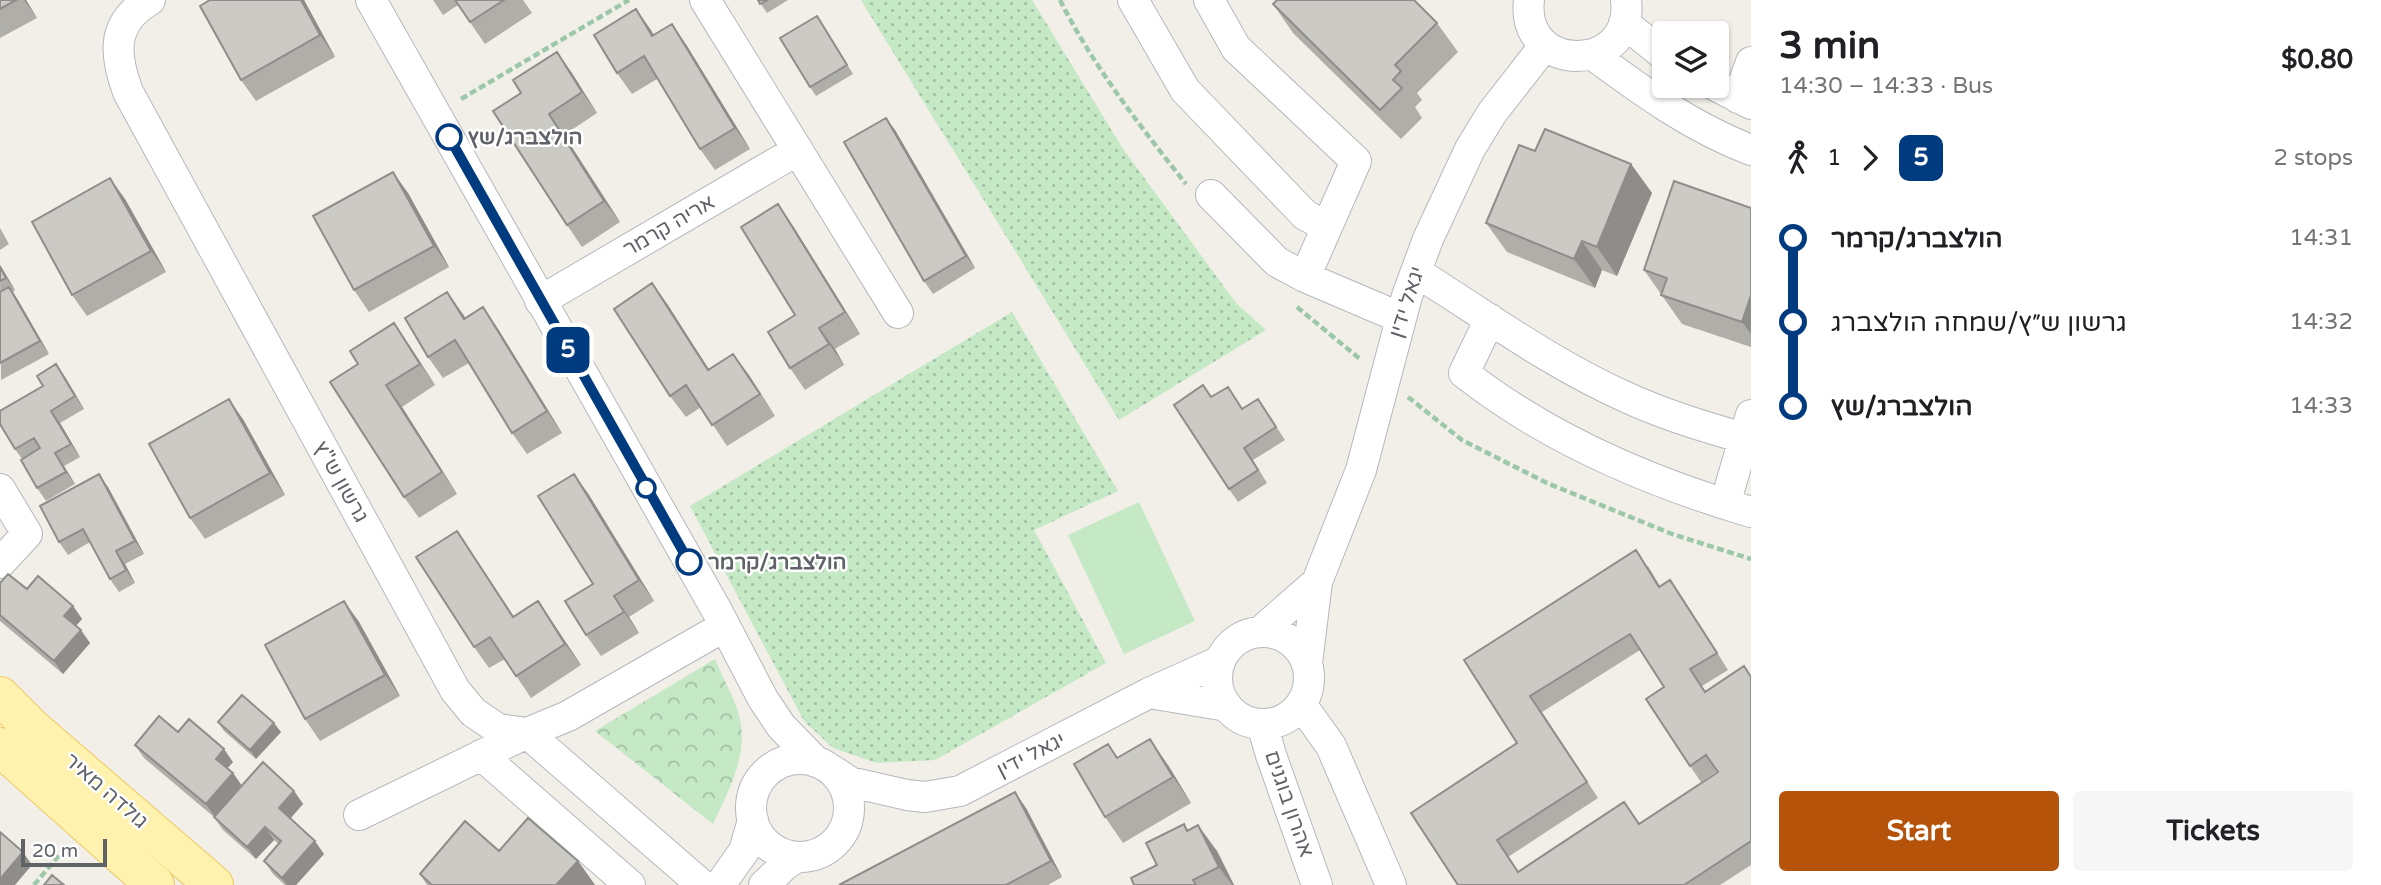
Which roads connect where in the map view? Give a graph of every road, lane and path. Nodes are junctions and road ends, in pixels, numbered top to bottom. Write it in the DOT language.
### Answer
graph roads {
  1 [pos="150,0"];
  2 [pos="371,0"];
  3 [pos="629,0"];
  4 [pos="705,0"];
  5 [pos="1133,0"];
  6 [pos="1209,0"];
  7 [pos="1527,1"];
  8 [pos="1625,12"];
  9 [pos="1652,42"];
  10 [pos="1545,45"];
  11 [pos="1593,55"];
  12 [pos="1751,62"];
  13 [pos="1735,96"];
  14 [pos="436,114"];
  15 [pos="798,150"];
  16 [pos="1751,150"];
  17 [pos="1211,195"];
  18 [pos="1327,228"];
  19 [pos="1416,272"];
  20 [pos="1305,277"];
  21 [pos="540,301"];
  22 [pos="898,313"];
  23 [pos="1401,318"];
  24 [pos="1490,319"];
  25 [pos="1748,427"];
  26 [pos="0,489"];
  27 [pos="1738,508"];
  28 [pos="0,563"];
  29 [pos="1317,582"];
  30 [pos="725,626"];
  31 [pos="1259,632"];
  32 [pos="1220,661"];
  33 [pos="1307,663"];
  34 [pos="757,688"];
  35 [pos="1149,693"];
  36 [pos="0,696"];
  37 [pos="1301,704"];
  38 [pos="1227,706"];
  39 [pos="1262,724"];
  40 [pos="527,733"];
  41 [pos="0,747"];
  42 [pos="481,755"];
  43 [pos="824,766"];
  44 [pos="759,781"];
  45 [pos="907,795"];
  46 [pos="359,815"];
  47 [pos="753,820"];
  48 [pos="86,824"];
  49 [pos="838,839"];
  50 [pos="797,857"];
  51 [pos="34,885"];
  52 [pos="155,885"];
  53 [pos="214,885"];
  54 [pos="631,885"];
  55 [pos="702,885"];
  56 [pos="720,885"];
  57 [pos="765,885"];
  58 [pos="1317,885"];
  59 [pos="1391,885"];
  1 -- 40 [label="street, גרשון ש\"ץ"];
  2 -- 14 [label="street"];
  3 -- 14 [label="path"];
  4 -- 15 [label="street"];
  5 -- 18 [label="street"];
  6 -- 18 [label="street"];
  7 -- 10 [label="street"];
  8 -- 9 [label="street"];
  8 -- 11 [label="street"];
  10 -- 11 [label="street"];
  10 -- 19 [label="street, יגאל ידין"];
  11 -- 16 [label="street"];
  12 -- 13 [label="street"];
  14 -- 21 [label="street"];
  15 -- 21 [label="street, אריה קרמר"];
  15 -- 22 [label="street"];
  17 -- 20 [label="street"];
  18 -- 20 [label="street"];
  19 -- 23 [label="street, יגאל ידין"];
  19 -- 24 [label="street"];
  20 -- 23 [label="street"];
  21 -- 30 [label="street"];
  23 -- 29 [label="street, יגאל ידין"];
  24 -- 25 [label="street"];
  24 -- 27 [label="street"];
  25 -- 27 [label="street"];
  26 -- 28 [label="street"];
  29 -- 31 [label="street, יגאל ידין"];
  29 -- 33 [label="street, יגאל ידין"];
  30 -- 34 [label="street"];
  30 -- 40 [label="street"];
  31 -- 32 [label="street"];
  31 -- 33 [label="street"];
  32 -- 35 [label="street, יגאל ידין"];
  32 -- 38 [label="street"];
  33 -- 37 [label="street"];
  34 -- 43 [label="street"];
  34 -- 44 [label="street"];
  35 -- 38 [label="street"];
  35 -- 45 [label="street, יגאל ידין"];
  36 -- 53 [label="main road, גולדה מאיר"];
  37 -- 39 [label="street"];
  37 -- 59 [label="street"];
  38 -- 39 [label="street"];
  39 -- 58 [label="street, אהרון בוגנים"];
  40 -- 42 [label="street"];
  40 -- 55 [label="street"];
  41 -- 48 [label="main road, גולדה מאיר"];
  42 -- 46 [label="street"];
  42 -- 54 [label="street"];
  43 -- 44 [label="street"];
  43 -- 45 [label="street, יגאל ידין"];
  43 -- 49 [label="street"];
  44 -- 47 [label="street"];
  45 -- 49 [label="street, יגאל ידין"];
  47 -- 50 [label="street"];
  47 -- 56 [label="street"];
  48 -- 51 [label="path"];
  48 -- 52 [label="main road, גולדה מאיר"];
  49 -- 50 [label="street"];
  50 -- 57 [label="street"];
}
